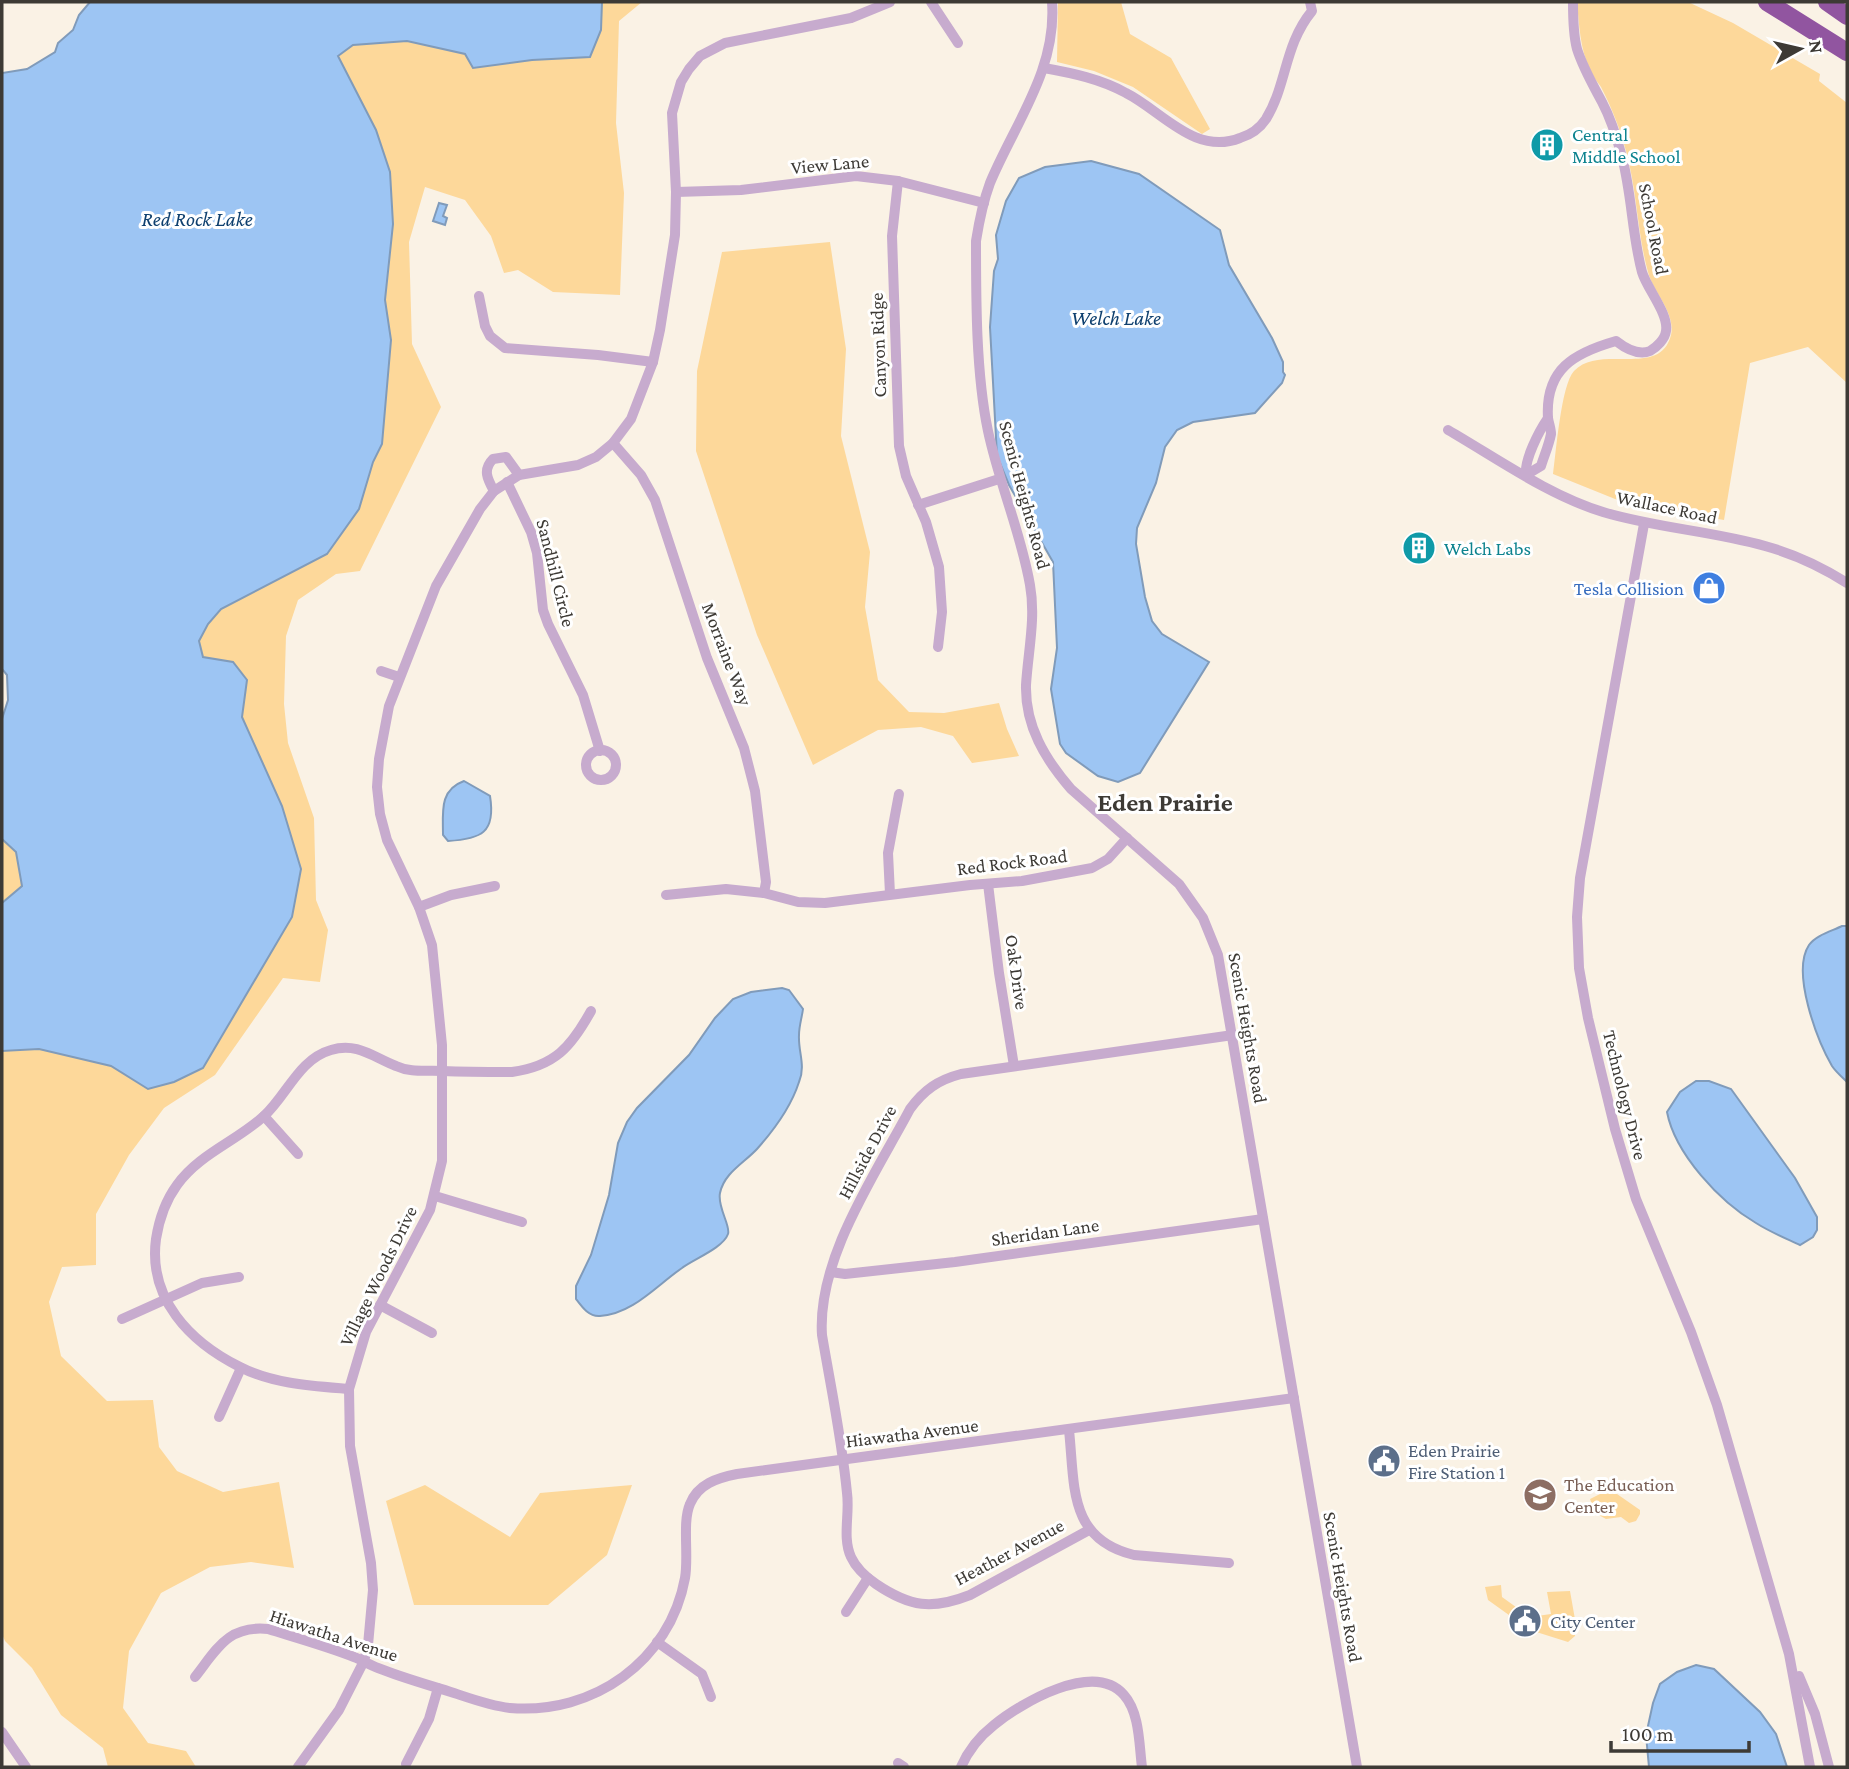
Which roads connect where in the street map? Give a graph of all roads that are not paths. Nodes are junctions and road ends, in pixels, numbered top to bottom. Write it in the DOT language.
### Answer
graph roads {
  1 [pos="890,2"];
  2 [pos="931,2"];
  3 [pos="1052,2"];
  4 [pos="1310,2"];
  5 [pos="1573,2"];
  6 [pos="1767,2"];
  7 [pos="1827,2"];
  8 [pos="1847,16"];
  9 [pos="958,43"];
  10 [pos="1847,52"];
  11 [pos="685,55"];
  12 [pos="695,62"];
  13 [pos="1044,68"];
  14 [pos="898,181"];
  15 [pos="677,192"];
  16 [pos="984,203"];
  17 [pos="479,296"];
  18 [pos="653,362"];
  19 [pos="1448,430"];
  20 [pos="613,443"];
  21 [pos="519,475"];
  22 [pos="1526,475"];
  23 [pos="999,479"];
  24 [pos="507,482"];
  25 [pos="494,492"];
  26 [pos="918,505"];
  27 [pos="1644,524"];
  28 [pos="1847,583"];
  29 [pos="938,647"];
  30 [pos="381,671"];
  31 [pos="399,677"];
  32 [pos="600,751"];
  33 [pos="899,794"];
  34 [pos="1127,838"];
  35 [pos="988,884"];
  36 [pos="495,886"];
  37 [pos="764,893"];
  38 [pos="890,894"];
  39 [pos="666,895"];
  40 [pos="419,907"];
  41 [pos="592,1011"];
  42 [pos="1233,1035"];
  43 [pos="1014,1066"];
  44 [pos="442,1070"];
  45 [pos="264,1116"];
  46 [pos="298,1154"];
  47 [pos="435,1196"];
  48 [pos="1263,1219"];
  49 [pos="522,1222"];
  50 [pos="831,1272"];
  51 [pos="239,1277"];
  52 [pos="165,1298"];
  53 [pos="380,1304"];
  54 [pos="122,1318"];
  55 [pos="432,1333"];
  56 [pos="242,1368"];
  57 [pos="349,1389"];
  58 [pos="1293,1398"];
  59 [pos="219,1417"];
  60 [pos="1069,1430"];
  61 [pos="844,1459"];
  62 [pos="1089,1530"];
  63 [pos="1229,1563"];
  64 [pos="868,1578"];
  65 [pos="846,1612"];
  66 [pos="657,1642"];
  67 [pos="1789,1654"];
  68 [pos="364,1661"];
  69 [pos="195,1677"];
  70 [pos="439,1688"];
  71 [pos="711,1697"];
  72 [pos="2,1732"];
  73 [pos="406,1765"];
  74 [pos="26,1767"];
  75 [pos="298,1767"];
  76 [pos="961,1767"];
  77 [pos="1142,1767"];
  78 [pos="1357,1767"];
  79 [pos="1810,1767"];
  80 [pos="1829,1767"];
  1 -- 12 [label="street, Village Woods Drive"];
  2 -- 9 [label="street"];
  3 -- 13 [label="street, Scenic Heights Road"];
  4 -- 13 [label="street"];
  5 -- 22 [label="street, School Road"];
  6 -- 10 [label="highway"];
  7 -- 8 [label="highway"];
  11 -- 12 [label="street"];
  12 -- 15 [label="street, Village Woods Drive"];
  13 -- 16 [label="street, Scenic Heights Road"];
  14 -- 15 [label="street, View Lane"];
  14 -- 16 [label="street, View Lane"];
  14 -- 26 [label="street, Canyon Ridge"];
  15 -- 18 [label="street, Village Woods Drive"];
  16 -- 23 [label="street, Scenic Heights Road"];
  17 -- 18 [label="street"];
  18 -- 20 [label="street, Village Woods Drive"];
  19 -- 22 [label="street, Wallace Road"];
  20 -- 21 [label="street, Village Woods Drive"];
  20 -- 37 [label="street, Morraine Way"];
  21 -- 24 [label="street, Village Woods Drive"];
  21 -- 25 [label="street"];
  22 -- 27 [label="street, Wallace Road"];
  23 -- 26 [label="street"];
  23 -- 34 [label="street, Scenic Heights Road"];
  24 -- 25 [label="street, Village Woods Drive"];
  24 -- 32 [label="street, Sandhill Circle"];
  25 -- 31 [label="street, Village Woods Drive"];
  26 -- 29 [label="street, Canyon Ridge"];
  27 -- 28 [label="street, Wallace Road"];
  27 -- 67 [label="street, Technology Drive"];
  30 -- 31 [label="street"];
  31 -- 40 [label="street, Village Woods Drive"];
  33 -- 38 [label="street"];
  34 -- 35 [label="street, Red Rock Road"];
  34 -- 42 [label="street, Scenic Heights Road"];
  35 -- 38 [label="street, Red Rock Road"];
  35 -- 43 [label="street, Oak Drive"];
  36 -- 40 [label="street"];
  37 -- 38 [label="street, Red Rock Road"];
  37 -- 39 [label="street, Red Rock Road"];
  40 -- 44 [label="street, Village Woods Drive"];
  41 -- 44 [label="street"];
  42 -- 43 [label="street, Hillside Drive"];
  42 -- 48 [label="street, Scenic Heights Road"];
  43 -- 50 [label="street, Hillside Drive"];
  44 -- 45 [label="street"];
  44 -- 47 [label="street, Village Woods Drive"];
  45 -- 46 [label="street"];
  45 -- 52 [label="street"];
  47 -- 49 [label="street"];
  47 -- 53 [label="street, Village Woods Drive"];
  48 -- 50 [label="street, Sheridan Lane"];
  48 -- 58 [label="street, Scenic Heights Road"];
  50 -- 61 [label="street, Hillside Drive"];
  51 -- 52 [label="street"];
  52 -- 54 [label="street"];
  52 -- 56 [label="street"];
  53 -- 55 [label="street"];
  53 -- 57 [label="street, Village Woods Drive"];
  56 -- 57 [label="street"];
  56 -- 59 [label="street"];
  57 -- 68 [label="street, Village Woods Drive"];
  58 -- 60 [label="street, Hiawatha Avenue"];
  58 -- 78 [label="street, Scenic Heights Road"];
  60 -- 61 [label="street, Hiawatha Avenue"];
  60 -- 62 [label="street"];
  61 -- 64 [label="street, Heather Avenue"];
  61 -- 66 [label="street, Hiawatha Avenue"];
  62 -- 63 [label="street"];
  62 -- 64 [label="street, Heather Avenue"];
  64 -- 65 [label="street"];
  66 -- 70 [label="street, Hiawatha Avenue"];
  66 -- 71 [label="street"];
  67 -- 79 [label="street, Technology Drive"];
  67 -- 80 [label="street, Technology Drive"];
  68 -- 69 [label="street, Hiawatha Avenue"];
  68 -- 70 [label="street, Hiawatha Avenue"];
  68 -- 75 [label="street, Village Woods Drive"];
  70 -- 73 [label="street"];
  72 -- 74 [label="street"];
  76 -- 77 [label="street"];
}
